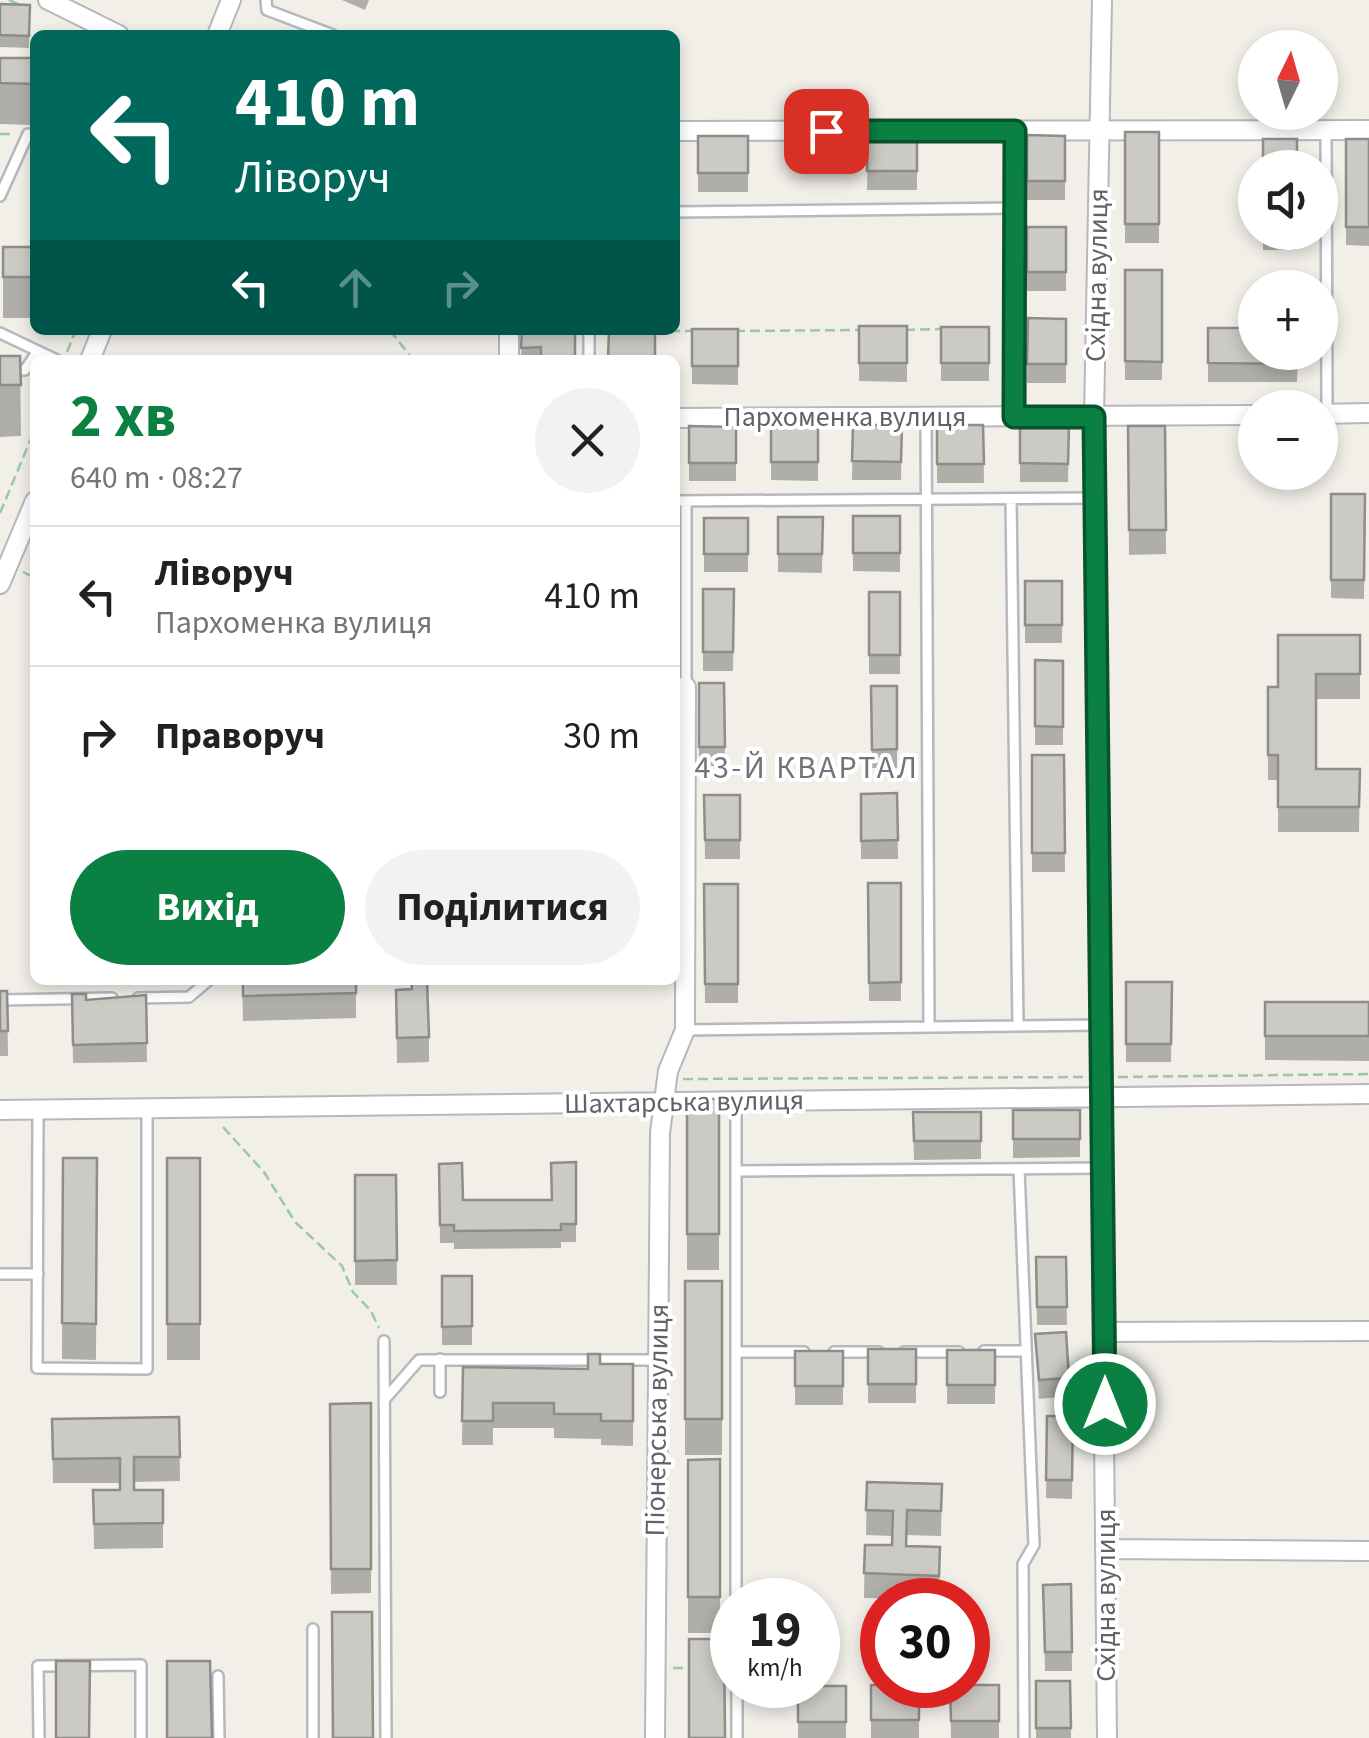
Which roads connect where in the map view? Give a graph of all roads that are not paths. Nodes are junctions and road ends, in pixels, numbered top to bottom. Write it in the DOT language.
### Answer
graph roads {
  1 [pos="48,0"];
  2 [pos="231,0"];
  3 [pos="266,0"];
  4 [pos="1102,0"];
  5 [pos="109,30"];
  6 [pos="220,30"];
  7 [pos="320,30"];
  8 [pos="1326,130"];
  9 [pos="1338,130"];
  10 [pos="1369,130"];
  11 [pos="680,131"];
  12 [pos="1015,131"];
  13 [pos="1100,131"];
  14 [pos="28,134"];
  15 [pos="0,196"];
  16 [pos="1014,208"];
  17 [pos="680,212"];
  18 [pos="0,333"];
  19 [pos="38,351"];
  20 [pos="35,355"];
  21 [pos="48,355"];
  22 [pos="30,364"];
  23 [pos="0,371"];
  24 [pos="1324,390"];
  25 [pos="1369,413"];
  26 [pos="1338,414"];
  27 [pos="1238,415"];
  28 [pos="926,417"];
  29 [pos="1014,417"];
  30 [pos="1094,417"];
  31 [pos="680,418"];
  32 [pos="1095,498"];
  33 [pos="927,499"];
  34 [pos="1012,499"];
  35 [pos="681,501"];
  36 [pos="30,510"];
  37 [pos="7,551"];
  38 [pos="0,584"];
  39 [pos="680,688"];
  40 [pos="203,985"];
  41 [pos="0,1000"];
  42 [pos="1102,1025"];
  43 [pos="1018,1026"];
  44 [pos="929,1028"];
  45 [pos="685,1030"];
  46 [pos="1369,1094"];
  47 [pos="1103,1097"];
  48 [pos="664,1102"];
  49 [pos="736,1102"];
  50 [pos="148,1108"];
  51 [pos="0,1110"];
  52 [pos="38,1110"];
  53 [pos="1103,1168"];
  54 [pos="1019,1169"];
  55 [pos="736,1170"];
  56 [pos="0,1274"];
  57 [pos="38,1274"];
  58 [pos="1369,1330"];
  59 [pos="1105,1332"];
  60 [pos="384,1341"];
  61 [pos="1026,1351"];
  62 [pos="736,1352"];
  63 [pos="440,1360"];
  64 [pos="658,1360"];
  65 [pos="440,1392"];
  66 [pos="384,1399"];
  67 [pos="1105,1549"];
  68 [pos="1369,1551"];
  69 [pos="736,1578"];
  70 [pos="313,1629"];
  71 [pos="218,1676"];
  72 [pos="736,1708"];
  73 [pos="38,1738"];
  74 [pos="142,1738"];
  75 [pos="219,1738"];
  76 [pos="314,1738"];
  77 [pos="386,1738"];
  78 [pos="654,1738"];
  79 [pos="737,1738"];
  80 [pos="1024,1738"];
  81 [pos="1107,1738"];
  1 -- 5 [label="street"];
  2 -- 6 [label="street"];
  3 -- 7 [label="lane"];
  4 -- 13 [label="street, Східна вулиця"];
  8 -- 13 [label="street"];
  8 -- 24 [label="lane"];
  9 -- 10 [label="street"];
  11 -- 12 [label="street"];
  12 -- 13 [label="street"];
  12 -- 16 [label="lane"];
  13 -- 30 [label="street, Східна вулиця"];
  14 -- 15 [label="lane"];
  16 -- 17 [label="lane"];
  16 -- 29 [label="lane"];
  18 -- 19 [label="lane"];
  19 -- 20 [label="lane"];
  19 -- 21 [label="lane"];
  22 -- 23 [label="lane"];
  25 -- 26 [label="street"];
  27 -- 30 [label="street, Пархоменка вулиця"];
  28 -- 29 [label="street, Пархоменка вулиця"];
  28 -- 31 [label="street, Пархоменка вулиця"];
  28 -- 33 [label="lane"];
  29 -- 30 [label="street, Пархоменка вулиця"];
  30 -- 32 [label="street, Східна вулиця"];
  32 -- 34 [label="lane"];
  32 -- 42 [label="street, Східна вулиця"];
  33 -- 34 [label="lane"];
  33 -- 35 [label="lane"];
  33 -- 44 [label="lane"];
  34 -- 43 [label="lane"];
  35 -- 39 [label="lane"];
  36 -- 37 [label="street"];
  37 -- 38 [label="street"];
  39 -- 45 [label="street"];
  40 -- 41 [label="lane"];
  42 -- 43 [label="lane"];
  42 -- 47 [label="street, Східна вулиця"];
  43 -- 44 [label="lane"];
  44 -- 45 [label="lane"];
  45 -- 48 [label="street, Піонерська вулиця"];
  46 -- 47 [label="street, Шахтарська вулиця"];
  47 -- 49 [label="street, Шахтарська вулиця"];
  47 -- 53 [label="street, Східна вулиця"];
  48 -- 49 [label="street, Шахтарська вулиця"];
  48 -- 50 [label="street, Шахтарська вулиця"];
  48 -- 64 [label="street, Піонерська вулиця"];
  49 -- 55 [label="lane"];
  50 -- 52 [label="street, Шахтарська вулиця"];
  50 -- 57 [label="lane"];
  51 -- 52 [label="street, Шахтарська вулиця"];
  52 -- 57 [label="lane"];
  53 -- 54 [label="lane"];
  53 -- 59 [label="street, Східна вулиця"];
  54 -- 55 [label="lane"];
  54 -- 61 [label="lane"];
  55 -- 62 [label="lane"];
  56 -- 57 [label="lane"];
  58 -- 59 [label="street"];
  59 -- 67 [label="street, Східна вулиця"];
  60 -- 66 [label="lane"];
  61 -- 62 [label="lane"];
  61 -- 80 [label="lane"];
  62 -- 69 [label="lane"];
  63 -- 64 [label="lane"];
  63 -- 65 [label="lane"];
  63 -- 66 [label="lane"];
  64 -- 78 [label="street, Піонерська вулиця"];
  66 -- 77 [label="lane"];
  67 -- 68 [label="street"];
  67 -- 81 [label="street, Східна вулиця"];
  70 -- 76 [label="lane"];
  71 -- 75 [label="lane"];
  72 -- 79 [label="lane"];
  73 -- 74 [label="lane"];
}
